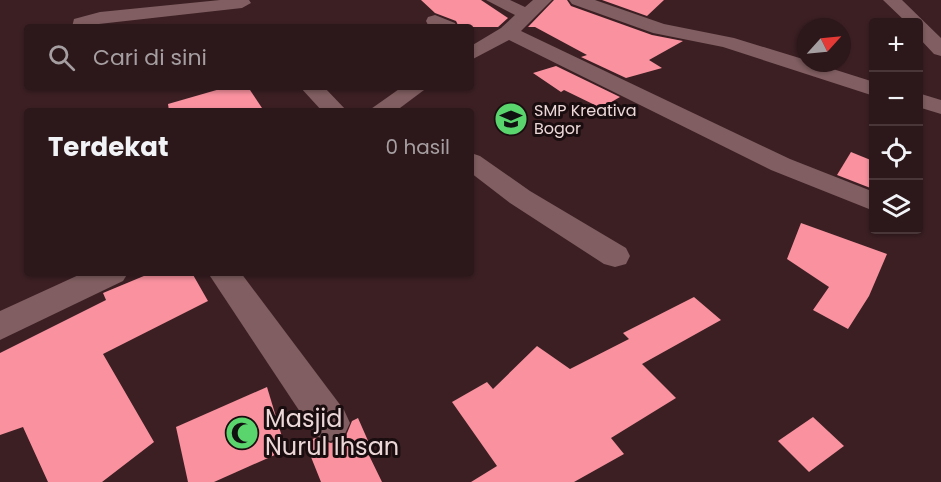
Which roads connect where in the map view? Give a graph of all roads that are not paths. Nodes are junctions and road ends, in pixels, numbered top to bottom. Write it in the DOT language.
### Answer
graph roads {
  1 [pos="495,0"];
  2 [pos="543,0"];
  3 [pos="578,0"];
  4 [pos="892,0"];
  5 [pos="242,3"];
  6 [pos="527,14"];
  7 [pos="911,18"];
  8 [pos="81,24"];
  9 [pos="923,30"];
  10 [pos="508,32"];
  11 [pos="476,45"];
  12 [pos="941,50"];
  13 [pos="869,89"];
  14 [pos="314,90"];
  15 [pos="414,90"];
  16 [pos="923,102"];
  17 [pos="941,107"];
  18 [pos="332,108"];
  19 [pos="394,108"];
  20 [pos="474,162"];
  21 [pos="869,200"];
  22 [pos="615,255"];
  23 [pos="106,276"];
  24 [pos="226,276"];
  25 [pos="0,326"];
  26 [pos="330,423"];
  1 -- 6 [label="street"];
  2 -- 6 [label="street"];
  3 -- 13 [label="street"];
  4 -- 7 [label="street"];
  5 -- 8 [label="street"];
  6 -- 10 [label="street"];
  9 -- 12 [label="street"];
  10 -- 11 [label="street"];
  10 -- 21 [label="street"];
  14 -- 18 [label="street"];
  15 -- 19 [label="street"];
  16 -- 17 [label="street"];
  20 -- 22 [label="street"];
  23 -- 25 [label="street"];
  24 -- 26 [label="street"];
}
